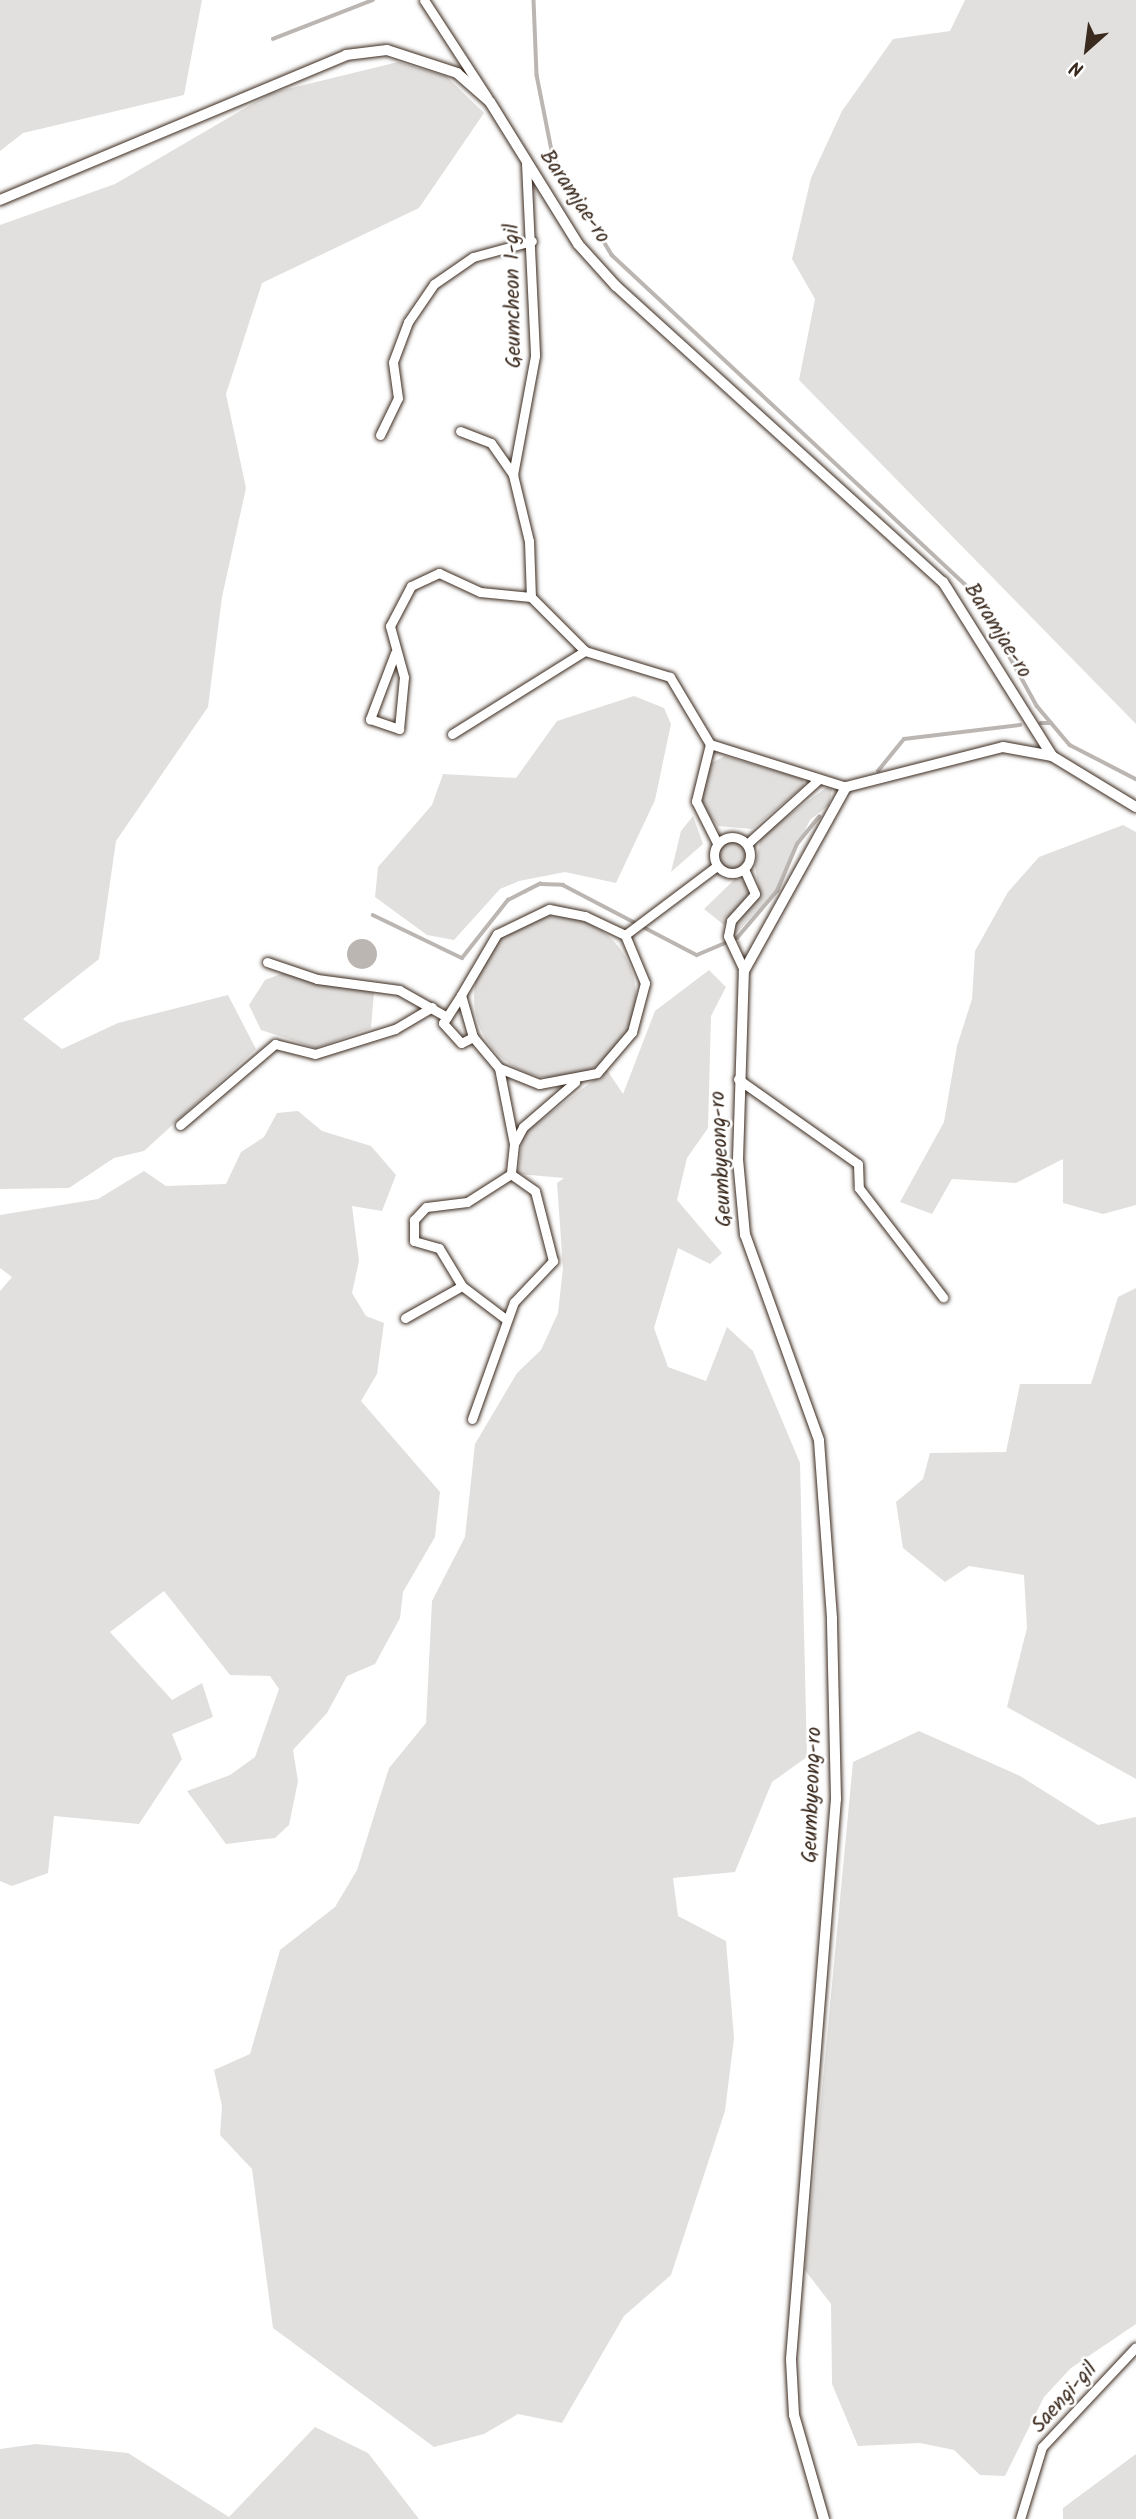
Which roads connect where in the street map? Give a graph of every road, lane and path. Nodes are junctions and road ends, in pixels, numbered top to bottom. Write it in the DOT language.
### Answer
graph roads {
  1 [pos="424,0"];
  2 [pos="490,102"];
  3 [pos="526,158"];
  4 [pos="0,200"];
  5 [pos="532,241"];
  6 [pos="460,431"];
  7 [pos="380,435"];
  8 [pos="513,475"];
  9 [pos="531,597"];
  10 [pos="585,651"];
  11 [pos="395,653"];
  12 [pos="452,734"];
  13 [pos="710,744"];
  14 [pos="1052,756"];
  15 [pos="819,779"];
  16 [pos="846,787"];
  17 [pos="1136,807"];
  18 [pos="717,843"];
  19 [pos="747,844"];
  20 [pos="717,866"];
  21 [pos="744,869"];
  22 [pos="628,933"];
  23 [pos="267,962"];
  24 [pos="744,971"];
  25 [pos="461,995"];
  26 [pos="432,1007"];
  27 [pos="447,1017"];
  28 [pos="473,1037"];
  29 [pos="499,1068"];
  30 [pos="738,1079"];
  31 [pos="575,1082"];
  32 [pos="180,1125"];
  33 [pos="514,1144"];
  34 [pos="511,1174"];
  35 [pos="462,1286"];
  36 [pos="943,1297"];
  37 [pos="405,1318"];
  38 [pos="507,1320"];
  39 [pos="472,1419"];
  40 [pos="1136,2347"];
  41 [pos="824,2519"];
  42 [pos="1020,2519"];
  1 -- 2 [label="street"];
  2 -- 3 [label="street, Baramjae-ro"];
  2 -- 4 [label="street, Baramjae-ro"];
  3 -- 5 [label="street, Geumcheon 1-gil"];
  3 -- 14 [label="street, Baramjae-ro"];
  5 -- 7 [label="street"];
  5 -- 8 [label="street, Geumcheon 1-gil"];
  6 -- 8 [label="street"];
  8 -- 9 [label="street, Geumcheon 1-gil"];
  9 -- 10 [label="street"];
  9 -- 11 [label="street"];
  10 -- 12 [label="street"];
  10 -- 13 [label="street"];
  11 -- 11 [label="street"];
  13 -- 15 [label="street"];
  13 -- 18 [label="street"];
  14 -- 16 [label="street"];
  14 -- 17 [label="street"];
  15 -- 16 [label="street"];
  15 -- 19 [label="street"];
  16 -- 24 [label="street, Geumbyeong-ro"];
  18 -- 19 [label="street"];
  18 -- 20 [label="street"];
  19 -- 21 [label="street"];
  20 -- 21 [label="street"];
  20 -- 22 [label="street"];
  21 -- 24 [label="street"];
  22 -- 25 [label="street"];
  22 -- 31 [label="street"];
  23 -- 26 [label="street"];
  24 -- 30 [label="street, Geumbyeong-ro"];
  25 -- 27 [label="street"];
  25 -- 28 [label="street"];
  26 -- 27 [label="street"];
  26 -- 32 [label="street"];
  27 -- 28 [label="street"];
  28 -- 29 [label="street"];
  29 -- 31 [label="street"];
  29 -- 33 [label="street"];
  30 -- 36 [label="street, Geumbyeong-ro"];
  30 -- 41 [label="street, Geumbyeong-ro"];
  31 -- 33 [label="street"];
  33 -- 34 [label="street"];
  34 -- 35 [label="street"];
  34 -- 38 [label="street"];
  35 -- 37 [label="street"];
  35 -- 38 [label="street"];
  38 -- 39 [label="street"];
  40 -- 42 [label="street, Saengi-gil"];
}
